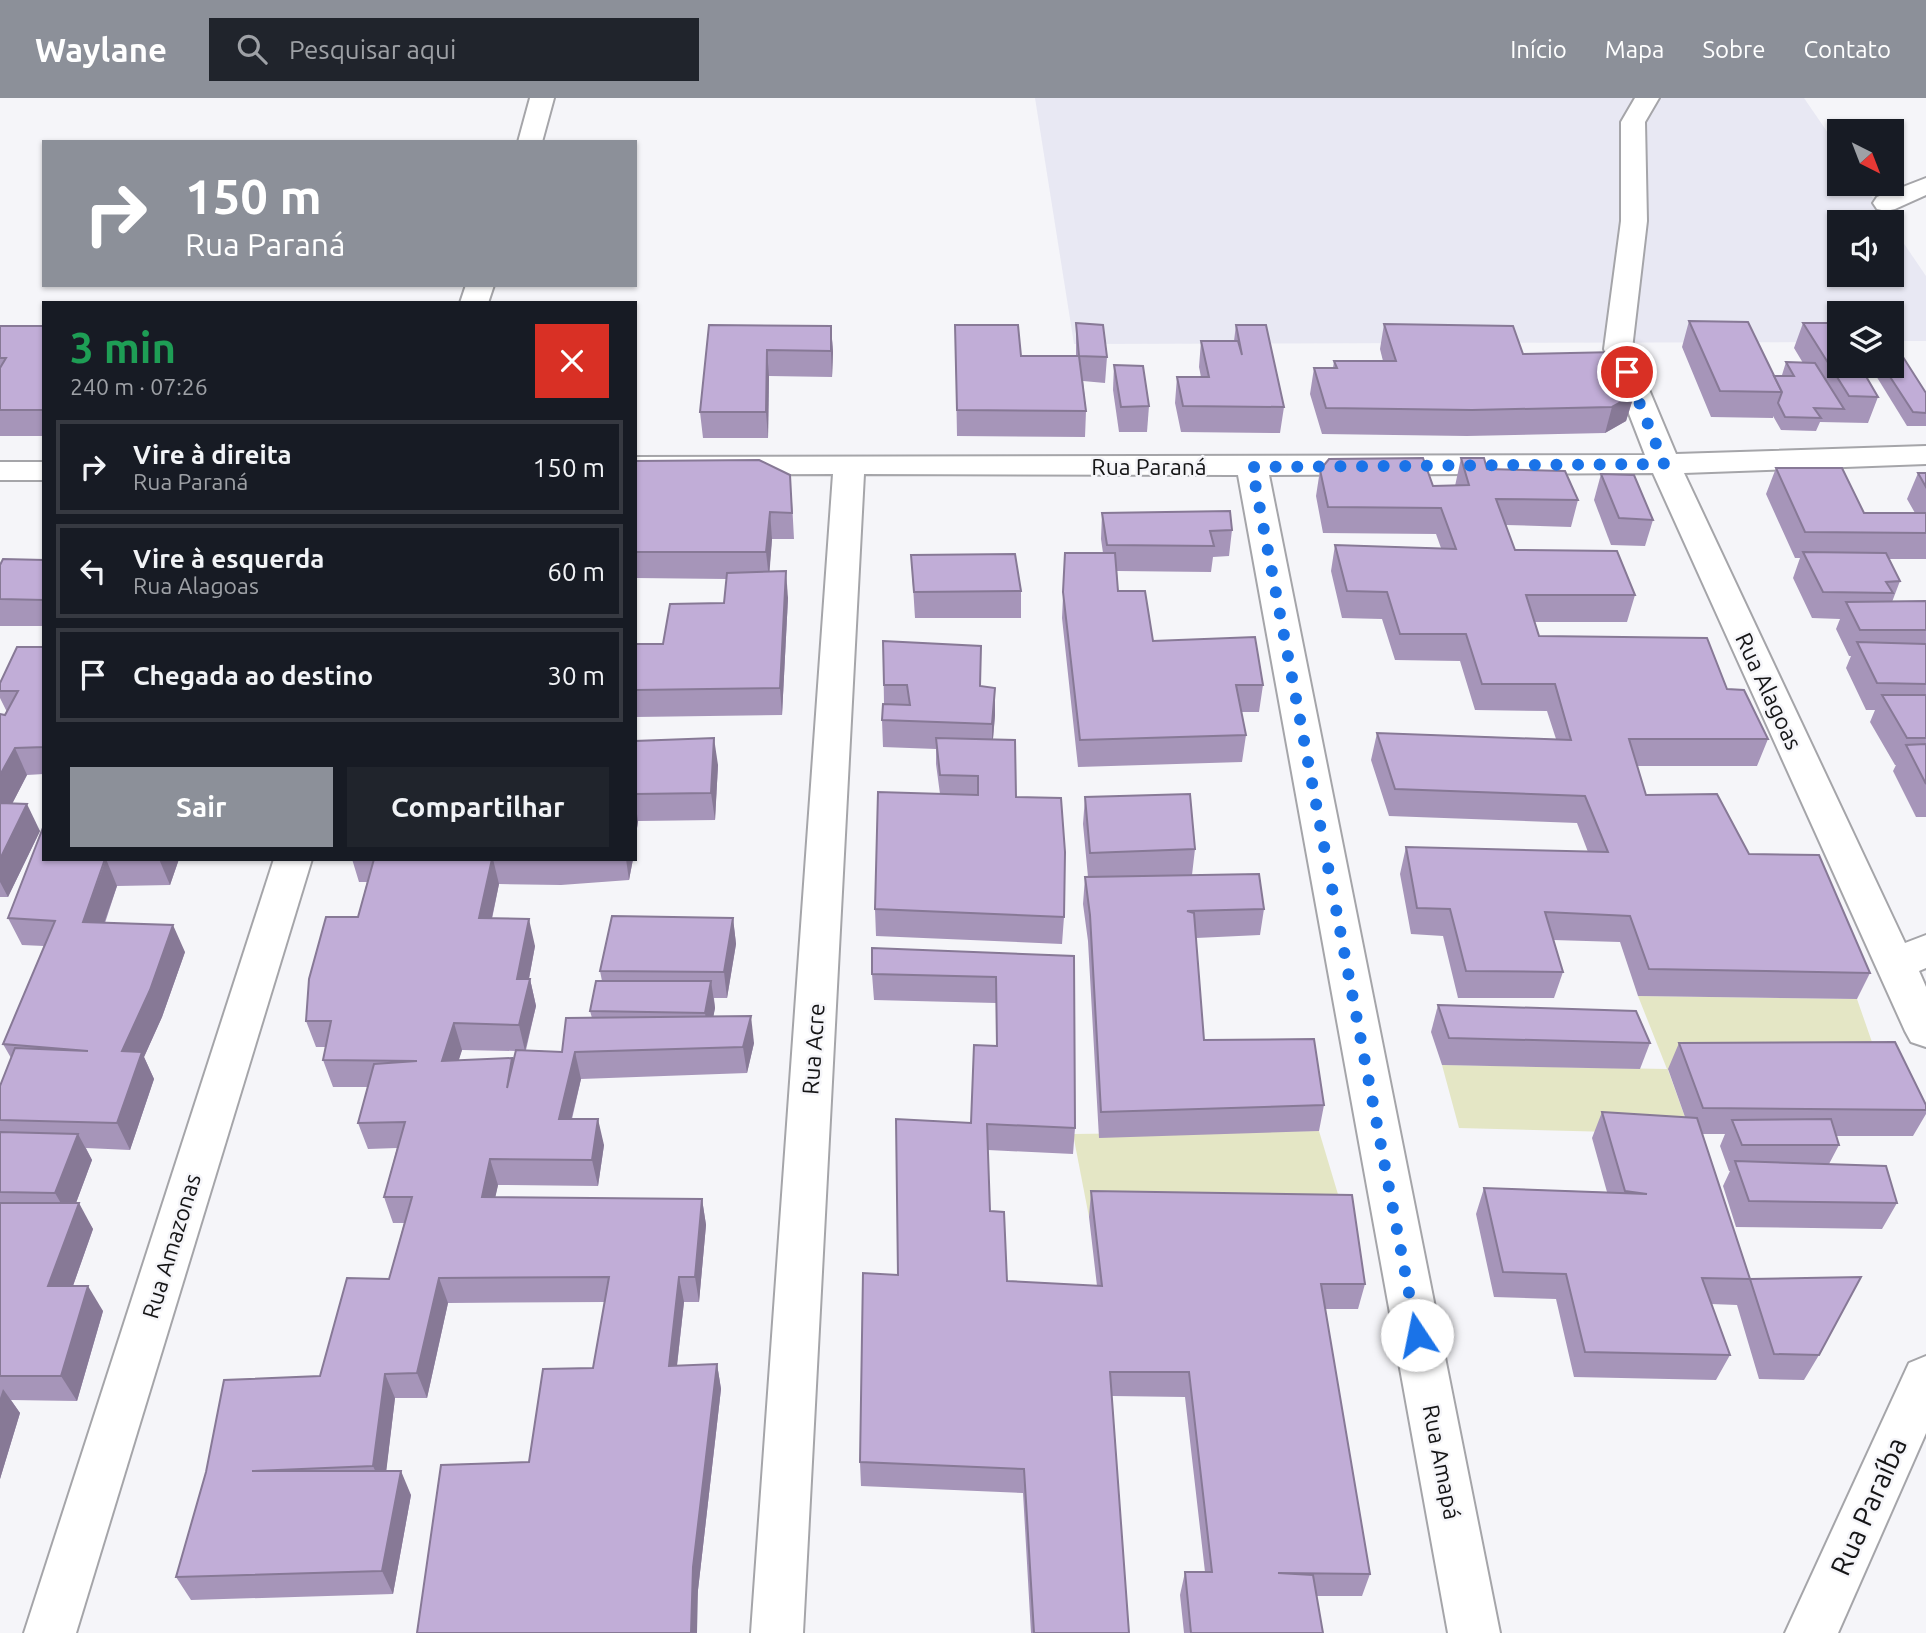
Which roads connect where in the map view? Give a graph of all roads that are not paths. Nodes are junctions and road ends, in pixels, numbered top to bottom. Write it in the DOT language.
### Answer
graph roads {
  1 [pos="542,98"];
  2 [pos="1647,98"];
  3 [pos="531,140"];
  4 [pos="1926,186"];
  5 [pos="1886,203"];
  6 [pos="1926,455"];
  7 [pos="849,464"];
  8 [pos="1664,464"];
  9 [pos="637,466"];
  10 [pos="1252,467"];
  11 [pos="42,471"];
  12 [pos="1,473"];
  13 [pos="292,861"];
  14 [pos="1911,958"];
  15 [pos="1926,1031"];
  16 [pos="1926,1378"];
  17 [pos="50,1633"];
  18 [pos="777,1633"];
  19 [pos="1474,1633"];
  20 [pos="1811,1633"];
  1 -- 3 [label="street"];
  2 -- 8 [label="street, Rua Alagoas"];
  4 -- 5 [label="street"];
  6 -- 8 [label="street, Rua Paraná"];
  7 -- 9 [label="street, Rua Paraná"];
  7 -- 10 [label="street, Rua Paraná"];
  7 -- 18 [label="street, Rua Acre"];
  8 -- 10 [label="street, Rua Paraná"];
  8 -- 14 [label="street, Rua Alagoas"];
  10 -- 19 [label="street, Rua Amapá"];
  11 -- 12 [label="street"];
  13 -- 17 [label="street, Rua Amazonas"];
  14 -- 15 [label="street, Rua Alagoas"];
  16 -- 20 [label="street, Rua Paraíba"];
}
